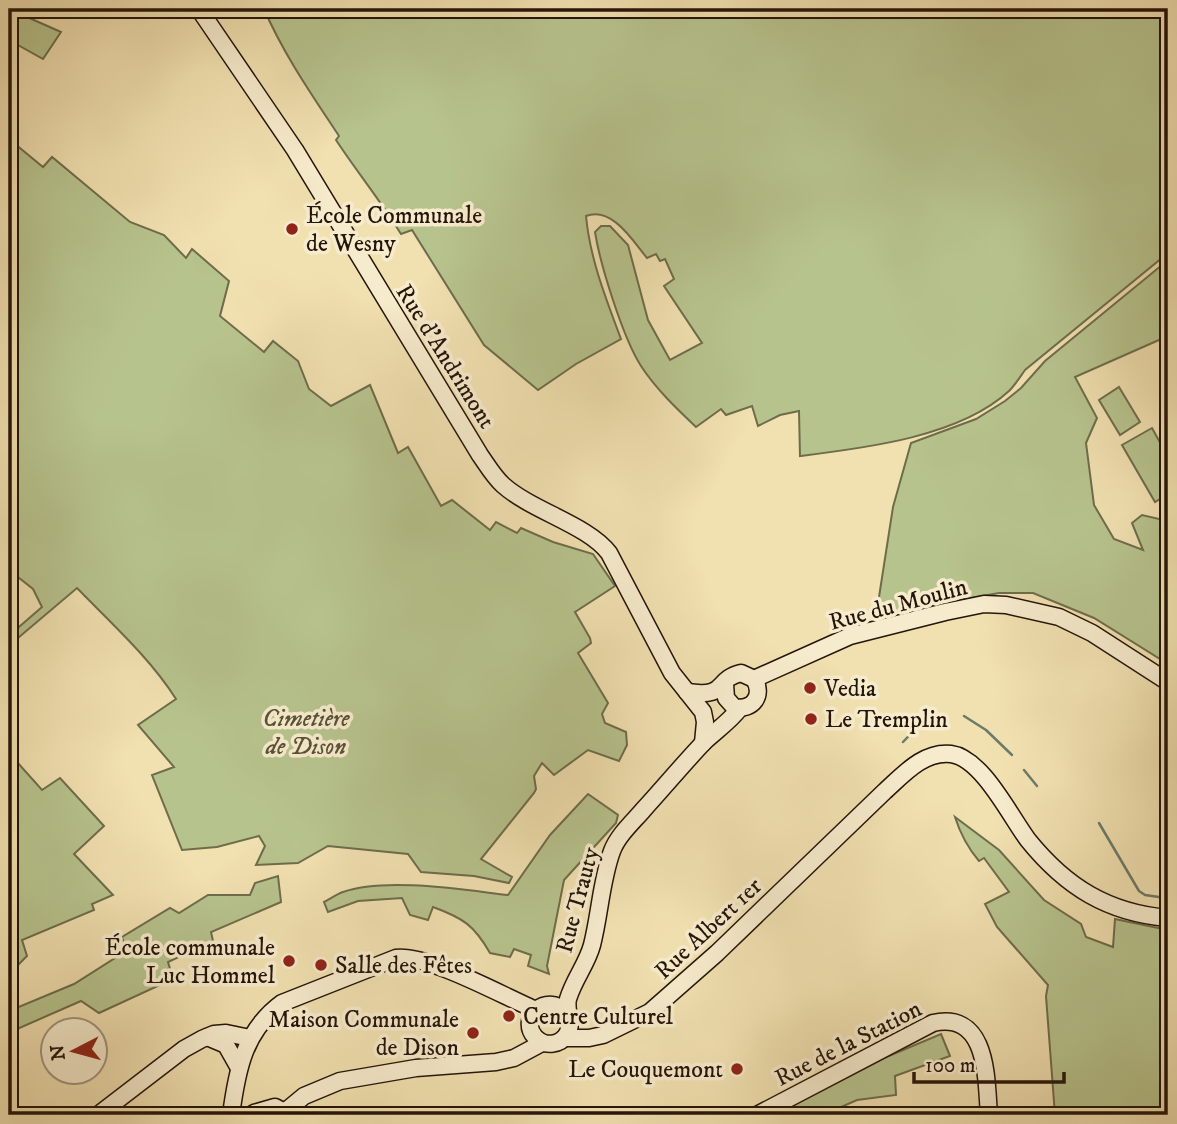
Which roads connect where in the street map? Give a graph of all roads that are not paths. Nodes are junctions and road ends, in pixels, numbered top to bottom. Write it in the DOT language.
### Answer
graph roads {
  1 [pos="199,9"];
  2 [pos="754,679"];
  3 [pos="1168,682"];
  4 [pos="725,691"];
  5 [pos="687,692"];
  6 [pos="740,708"];
  7 [pos="705,741"];
  8 [pos="1168,918"];
  9 [pos="575,979"];
  10 [pos="543,1007"];
  11 [pos="566,1012"];
  12 [pos="207,1037"];
  13 [pos="250,1038"];
  14 [pos="565,1038"];
  15 [pos="542,1043"];
  16 [pos="239,1068"];
  17 [pos="255,1114"];
  18 [pos="286,1114"];
  19 [pos="98,1115"];
  20 [pos="231,1115"];
  21 [pos="757,1115"];
  22 [pos="989,1115"];
  1 -- 5 [label="main road, Rue d'Andrimont"];
  2 -- 3 [label="main road, Rue du Moulin"];
  2 -- 4 [label="main road"];
  2 -- 6 [label="main road"];
  4 -- 5 [label="main road"];
  4 -- 6 [label="main road"];
  4 -- 7 [label="main road, Rue Trauty"];
  5 -- 7 [label="main road, Rue d'Andrimont"];
  6 -- 7 [label="main road, Rue Trauty"];
  7 -- 9 [label="main road, Rue Trauty"];
  8 -- 14 [label="main road, Rue Albert 1er"];
  9 -- 10 [label="main road, Rue Trauty"];
  9 -- 11 [label="main road, Rue Trauty"];
  10 -- 11 [label="main road"];
  10 -- 13 [label="main road"];
  10 -- 15 [label="main road"];
  11 -- 14 [label="main road, Rue Trauty"];
  12 -- 13 [label="main road"];
  12 -- 16 [label="main road"];
  12 -- 19 [label="main road"];
  13 -- 16 [label="main road"];
  14 -- 15 [label="main road"];
  15 -- 18 [label="main road"];
  16 -- 20 [label="main road"];
  17 -- 18 [label="main road"];
  17 -- 20 [label="main road"];
  21 -- 22 [label="main road, Rue de la Station"];
}
